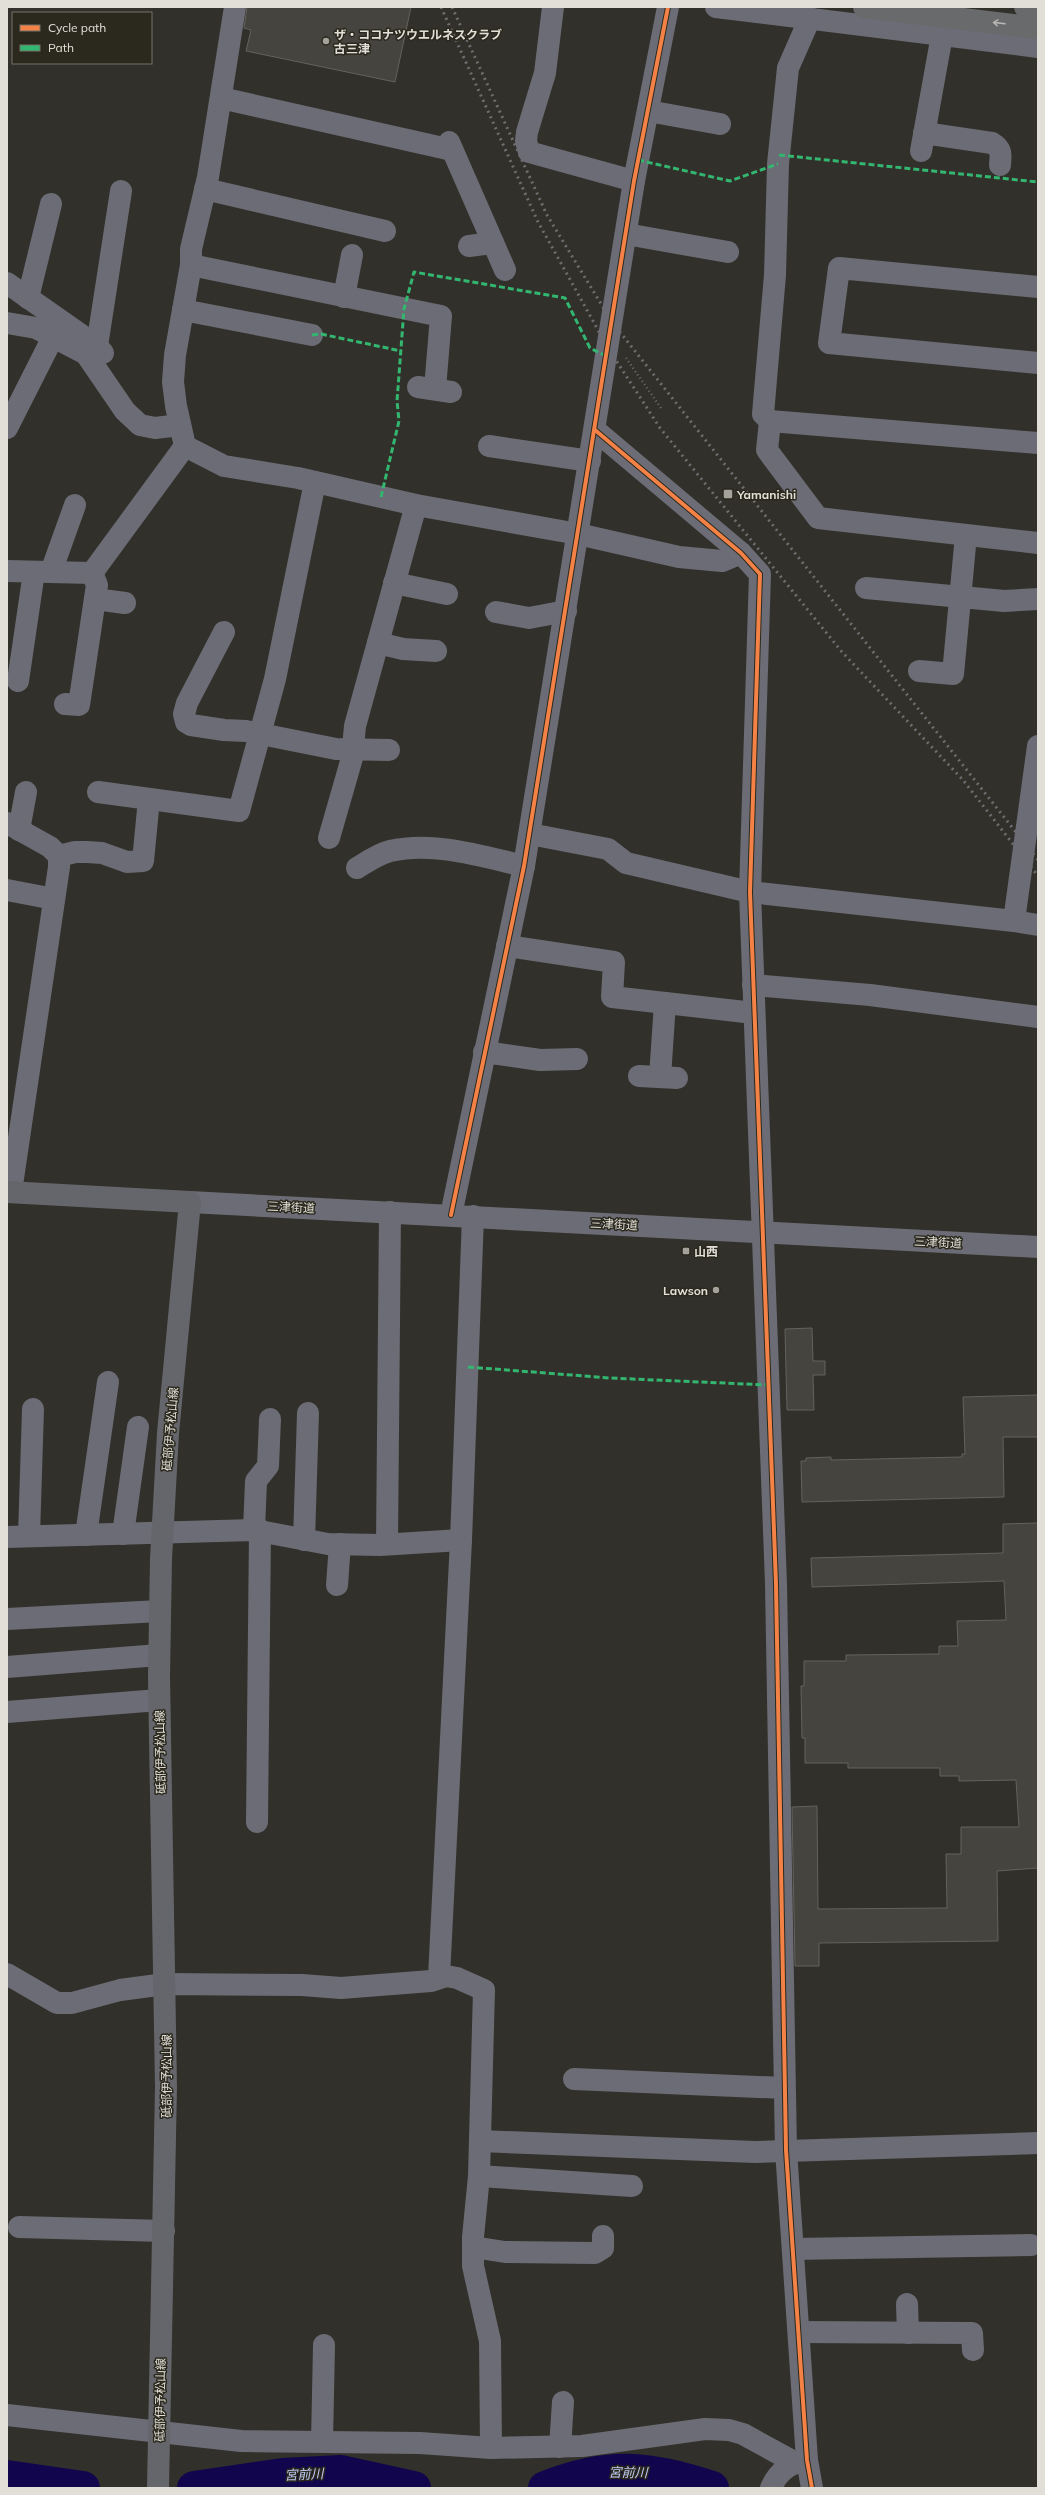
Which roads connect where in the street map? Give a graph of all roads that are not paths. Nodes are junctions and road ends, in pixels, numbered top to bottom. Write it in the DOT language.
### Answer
graph roads {
  1 [pos="235,7"];
  2 [pos="552,7"];
  3 [pos="668,7"];
  4 [pos="716,7"];
  5 [pos="864,7"];
  6 [pos="1025,7"];
  7 [pos="1038,8"];
  8 [pos="810,18"];
  9 [pos="1038,28"];
  10 [pos="942,35"];
  11 [pos="1038,47"];
  12 [pos="221,98"];
  13 [pos="648,111"];
  14 [pos="720,124"];
  15 [pos="1000,165"];
  16 [pos="634,181"];
  17 [pos="205,189"];
  18 [pos="121,191"];
  19 [pos="51,204"];
  20 [pos="385,231"];
  21 [pos="626,234"];
  22 [pos="493,243"];
  23 [pos="469,246"];
  24 [pos="728,252"];
  25 [pos="352,255"];
  26 [pos="191,265"];
  27 [pos="504,270"];
  28 [pos="7,283"];
  29 [pos="1038,287"];
  30 [pos="344,297"];
  31 [pos="28,298"];
  32 [pos="183,310"];
  33 [pos="7,323"];
  34 [pos="312,335"];
  35 [pos="53,337"];
  36 [pos="97,346"];
  37 [pos="1038,363"];
  38 [pos="121,379"];
  39 [pos="435,389"];
  40 [pos="770,421"];
  41 [pos="180,425"];
  42 [pos="7,428"];
  43 [pos="595,430"];
  44 [pos="1038,443"];
  45 [pos="185,446"];
  46 [pos="489,446"];
  47 [pos="590,461"];
  48 [pos="315,482"];
  49 [pos="75,505"];
  50 [pos="416,505"];
  51 [pos="578,534"];
  52 [pos="966,535"];
  53 [pos="1038,543"];
  54 [pos="741,553"];
  55 [pos="7,571"];
  56 [pos="43,572"];
  57 [pos="92,573"];
  58 [pos="394,583"];
  59 [pos="866,588"];
  60 [pos="447,594"];
  61 [pos="960,595"];
  62 [pos="95,599"];
  63 [pos="1038,599"];
  64 [pos="125,603"];
  65 [pos="566,611"];
  66 [pos="496,612"];
  67 [pos="224,632"];
  68 [pos="378,643"];
  69 [pos="436,651"];
  70 [pos="919,671"];
  71 [pos="18,681"];
  72 [pos="65,704"];
  73 [pos="261,734"];
  74 [pos="1038,746"];
  75 [pos="353,749"];
  76 [pos="389,750"];
  77 [pos="26,792"];
  78 [pos="98,792"];
  79 [pos="149,799"];
  80 [pos="13,826"];
  81 [pos="530,834"];
  82 [pos="328,838"];
  83 [pos="59,856"];
  84 [pos="524,866"];
  85 [pos="357,868"];
  86 [pos="7,890"];
  87 [pos="750,892"];
  88 [pos="54,899"];
  89 [pos="1014,921"];
  90 [pos="1038,925"];
  91 [pos="507,946"];
  92 [pos="753,985"];
  93 [pos="665,1003"];
  94 [pos="754,1013"];
  95 [pos="1038,1017"];
  96 [pos="484,1052"];
  97 [pos="577,1059"];
  98 [pos="659,1077"];
  99 [pos="9,1192"];
  100 [pos="190,1202"];
  101 [pos="390,1212"];
  102 [pos="451,1215"];
  103 [pos="473,1216"];
  104 [pos="762,1232"];
  105 [pos="1038,1247"];
  106 [pos="108,1382"];
  107 [pos="36,1409"];
  108 [pos="308,1413"];
  109 [pos="269,1419"];
  110 [pos="138,1427"];
  111 [pos="257,1530"];
  112 [pos="162,1533"];
  113 [pos="123,1534"];
  114 [pos="86,1535"];
  115 [pos="29,1536"];
  116 [pos="7,1537"];
  117 [pos="304,1540"];
  118 [pos="461,1540"];
  119 [pos="340,1544"];
  120 [pos="387,1544"];
  121 [pos="337,1585"];
  122 [pos="160,1611"];
  123 [pos="7,1619"];
  124 [pos="159,1655"];
  125 [pos="7,1667"];
  126 [pos="159,1700"];
  127 [pos="7,1712"];
  128 [pos="251,1810"];
  129 [pos="7,1974"];
  130 [pos="439,1977"];
  131 [pos="165,1984"];
  132 [pos="574,2078"];
  133 [pos="784,2088"];
  134 [pos="480,2141"];
  135 [pos="1038,2143"];
  136 [pos="786,2150"];
  137 [pos="479,2176"];
  138 [pos="632,2186"];
  139 [pos="19,2227"];
  140 [pos="164,2231"];
  141 [pos="603,2236"];
  142 [pos="1031,2245"];
  143 [pos="473,2247"];
  144 [pos="793,2249"];
  145 [pos="907,2304"];
  146 [pos="799,2332"];
  147 [pos="908,2333"];
  148 [pos="325,2345"];
  149 [pos="973,2350"];
  150 [pos="563,2402"];
  151 [pos="7,2415"];
  152 [pos="159,2433"];
  153 [pos="322,2442"];
  154 [pos="560,2447"];
  155 [pos="491,2448"];
  156 [pos="801,2461"];
  157 [pos="158,2483"];
  158 [pos="771,2488"];
  159 [pos="812,2488"];
  1 -- 12 [label="street"];
  2 -- 16 [label="street"];
  3 -- 13 [label="street"];
  4 -- 8 [label="street"];
  9 -- 5 [label="highway, one-way"];
  6 -- 7 [label="highway"];
  8 -- 10 [label="street"];
  8 -- 40 [label="street"];
  10 -- 11 [label="street"];
  10 -- 15 [label="street"];
  12 -- 17 [label="street"];
  12 -- 22 [label="street"];
  13 -- 14 [label="street"];
  13 -- 16 [label="street"];
  16 -- 21 [label="street"];
  17 -- 20 [label="street"];
  17 -- 26 [label="street"];
  18 -- 36 [label="street"];
  19 -- 31 [label="street"];
  21 -- 24 [label="street"];
  21 -- 43 [label="street"];
  22 -- 23 [label="street"];
  22 -- 27 [label="street"];
  25 -- 30 [label="street"];
  26 -- 30 [label="street"];
  26 -- 32 [label="street"];
  28 -- 31 [label="street"];
  29 -- 37 [label="street"];
  30 -- 39 [label="street"];
  31 -- 36 [label="street"];
  32 -- 34 [label="street"];
  32 -- 41 [label="street"];
  33 -- 35 [label="street"];
  35 -- 41 [label="street"];
  35 -- 42 [label="street"];
  36 -- 38 [label="street"];
  40 -- 44 [label="street"];
  40 -- 52 [label="street"];
  41 -- 45 [label="street"];
  43 -- 47 [label="street"];
  43 -- 54 [label="street"];
  45 -- 48 [label="street"];
  45 -- 57 [label="street"];
  46 -- 47 [label="street"];
  47 -- 51 [label="street"];
  48 -- 50 [label="street"];
  48 -- 73 [label="street"];
  49 -- 56 [label="street"];
  50 -- 51 [label="street"];
  50 -- 58 [label="street"];
  51 -- 54 [label="street"];
  51 -- 65 [label="street"];
  52 -- 53 [label="street"];
  52 -- 61 [label="street"];
  54 -- 87 [label="street"];
  55 -- 56 [label="street"];
  56 -- 57 [label="street"];
  56 -- 71 [label="street"];
  57 -- 62 [label="street"];
  58 -- 60 [label="street"];
  58 -- 68 [label="street"];
  59 -- 61 [label="street"];
  61 -- 63 [label="street"];
  61 -- 70 [label="street"];
  62 -- 64 [label="street"];
  62 -- 72 [label="street"];
  65 -- 66 [label="street"];
  65 -- 81 [label="street"];
  67 -- 73 [label="street"];
  68 -- 69 [label="street"];
  68 -- 75 [label="street"];
  73 -- 75 [label="street"];
  73 -- 79 [label="street"];
  74 -- 89 [label="street"];
  75 -- 76 [label="street"];
  75 -- 82 [label="street"];
  77 -- 80 [label="street"];
  78 -- 79 [label="street"];
  79 -- 83 [label="street"];
  80 -- 83 [label="street"];
  81 -- 84 [label="street"];
  81 -- 87 [label="street"];
  83 -- 88 [label="street"];
  84 -- 85 [label="street"];
  84 -- 91 [label="street"];
  86 -- 88 [label="street"];
  87 -- 89 [label="street"];
  87 -- 92 [label="street"];
  88 -- 99 [label="street"];
  89 -- 90 [label="street"];
  91 -- 93 [label="street"];
  91 -- 96 [label="street"];
  92 -- 94 [label="street"];
  92 -- 95 [label="street"];
  93 -- 94 [label="street"];
  93 -- 98 [label="street"];
  94 -- 104 [label="street"];
  96 -- 97 [label="street"];
  96 -- 102 [label="street"];
  99 -- 100 [label="main road"];
  100 -- 101 [label="street, 三津街道"];
  100 -- 112 [label="main road, 砥部伊予松山線"];
  101 -- 102 [label="street, 三津街道"];
  101 -- 120 [label="street"];
  102 -- 103 [label="street, 三津街道"];
  103 -- 104 [label="street, 三津街道"];
  103 -- 118 [label="street"];
  104 -- 105 [label="street, 三津街道"];
  104 -- 133 [label="street"];
  106 -- 114 [label="street"];
  107 -- 115 [label="street"];
  108 -- 117 [label="street"];
  109 -- 111 [label="street"];
  110 -- 113 [label="street"];
  111 -- 112 [label="street"];
  111 -- 117 [label="street"];
  111 -- 128 [label="street"];
  112 -- 113 [label="street"];
  112 -- 122 [label="main road, 砥部伊予松山線"];
  113 -- 114 [label="street"];
  114 -- 115 [label="street"];
  115 -- 116 [label="street"];
  117 -- 119 [label="street"];
  118 -- 120 [label="street"];
  118 -- 130 [label="street"];
  119 -- 120 [label="street"];
  119 -- 121 [label="street"];
  122 -- 123 [label="street"];
  122 -- 124 [label="main road, 砥部伊予松山線"];
  124 -- 125 [label="street"];
  124 -- 126 [label="main road, 砥部伊予松山線"];
  126 -- 127 [label="street"];
  126 -- 131 [label="main road, 砥部伊予松山線"];
  129 -- 131 [label="street"];
  130 -- 131 [label="street"];
  130 -- 134 [label="street"];
  131 -- 140 [label="main road, 砥部伊予松山線"];
  132 -- 133 [label="street"];
  133 -- 136 [label="street"];
  134 -- 136 [label="street"];
  134 -- 137 [label="street"];
  135 -- 136 [label="street"];
  136 -- 144 [label="street"];
  137 -- 138 [label="street"];
  137 -- 143 [label="street"];
  139 -- 140 [label="street"];
  140 -- 152 [label="main road, 砥部伊予松山線"];
  141 -- 143 [label="street"];
  142 -- 144 [label="street"];
  143 -- 155 [label="street"];
  144 -- 146 [label="street"];
  145 -- 147 [label="street"];
  146 -- 147 [label="street"];
  146 -- 156 [label="street"];
  147 -- 149 [label="street"];
  148 -- 153 [label="street"];
  150 -- 154 [label="street"];
  151 -- 152 [label="street"];
  152 -- 153 [label="street"];
  152 -- 157 [label="main road, 砥部伊予松山線"];
  153 -- 155 [label="street"];
  154 -- 155 [label="street"];
  154 -- 156 [label="street"];
  156 -- 158 [label="street"];
  156 -- 159 [label="street"];
}
